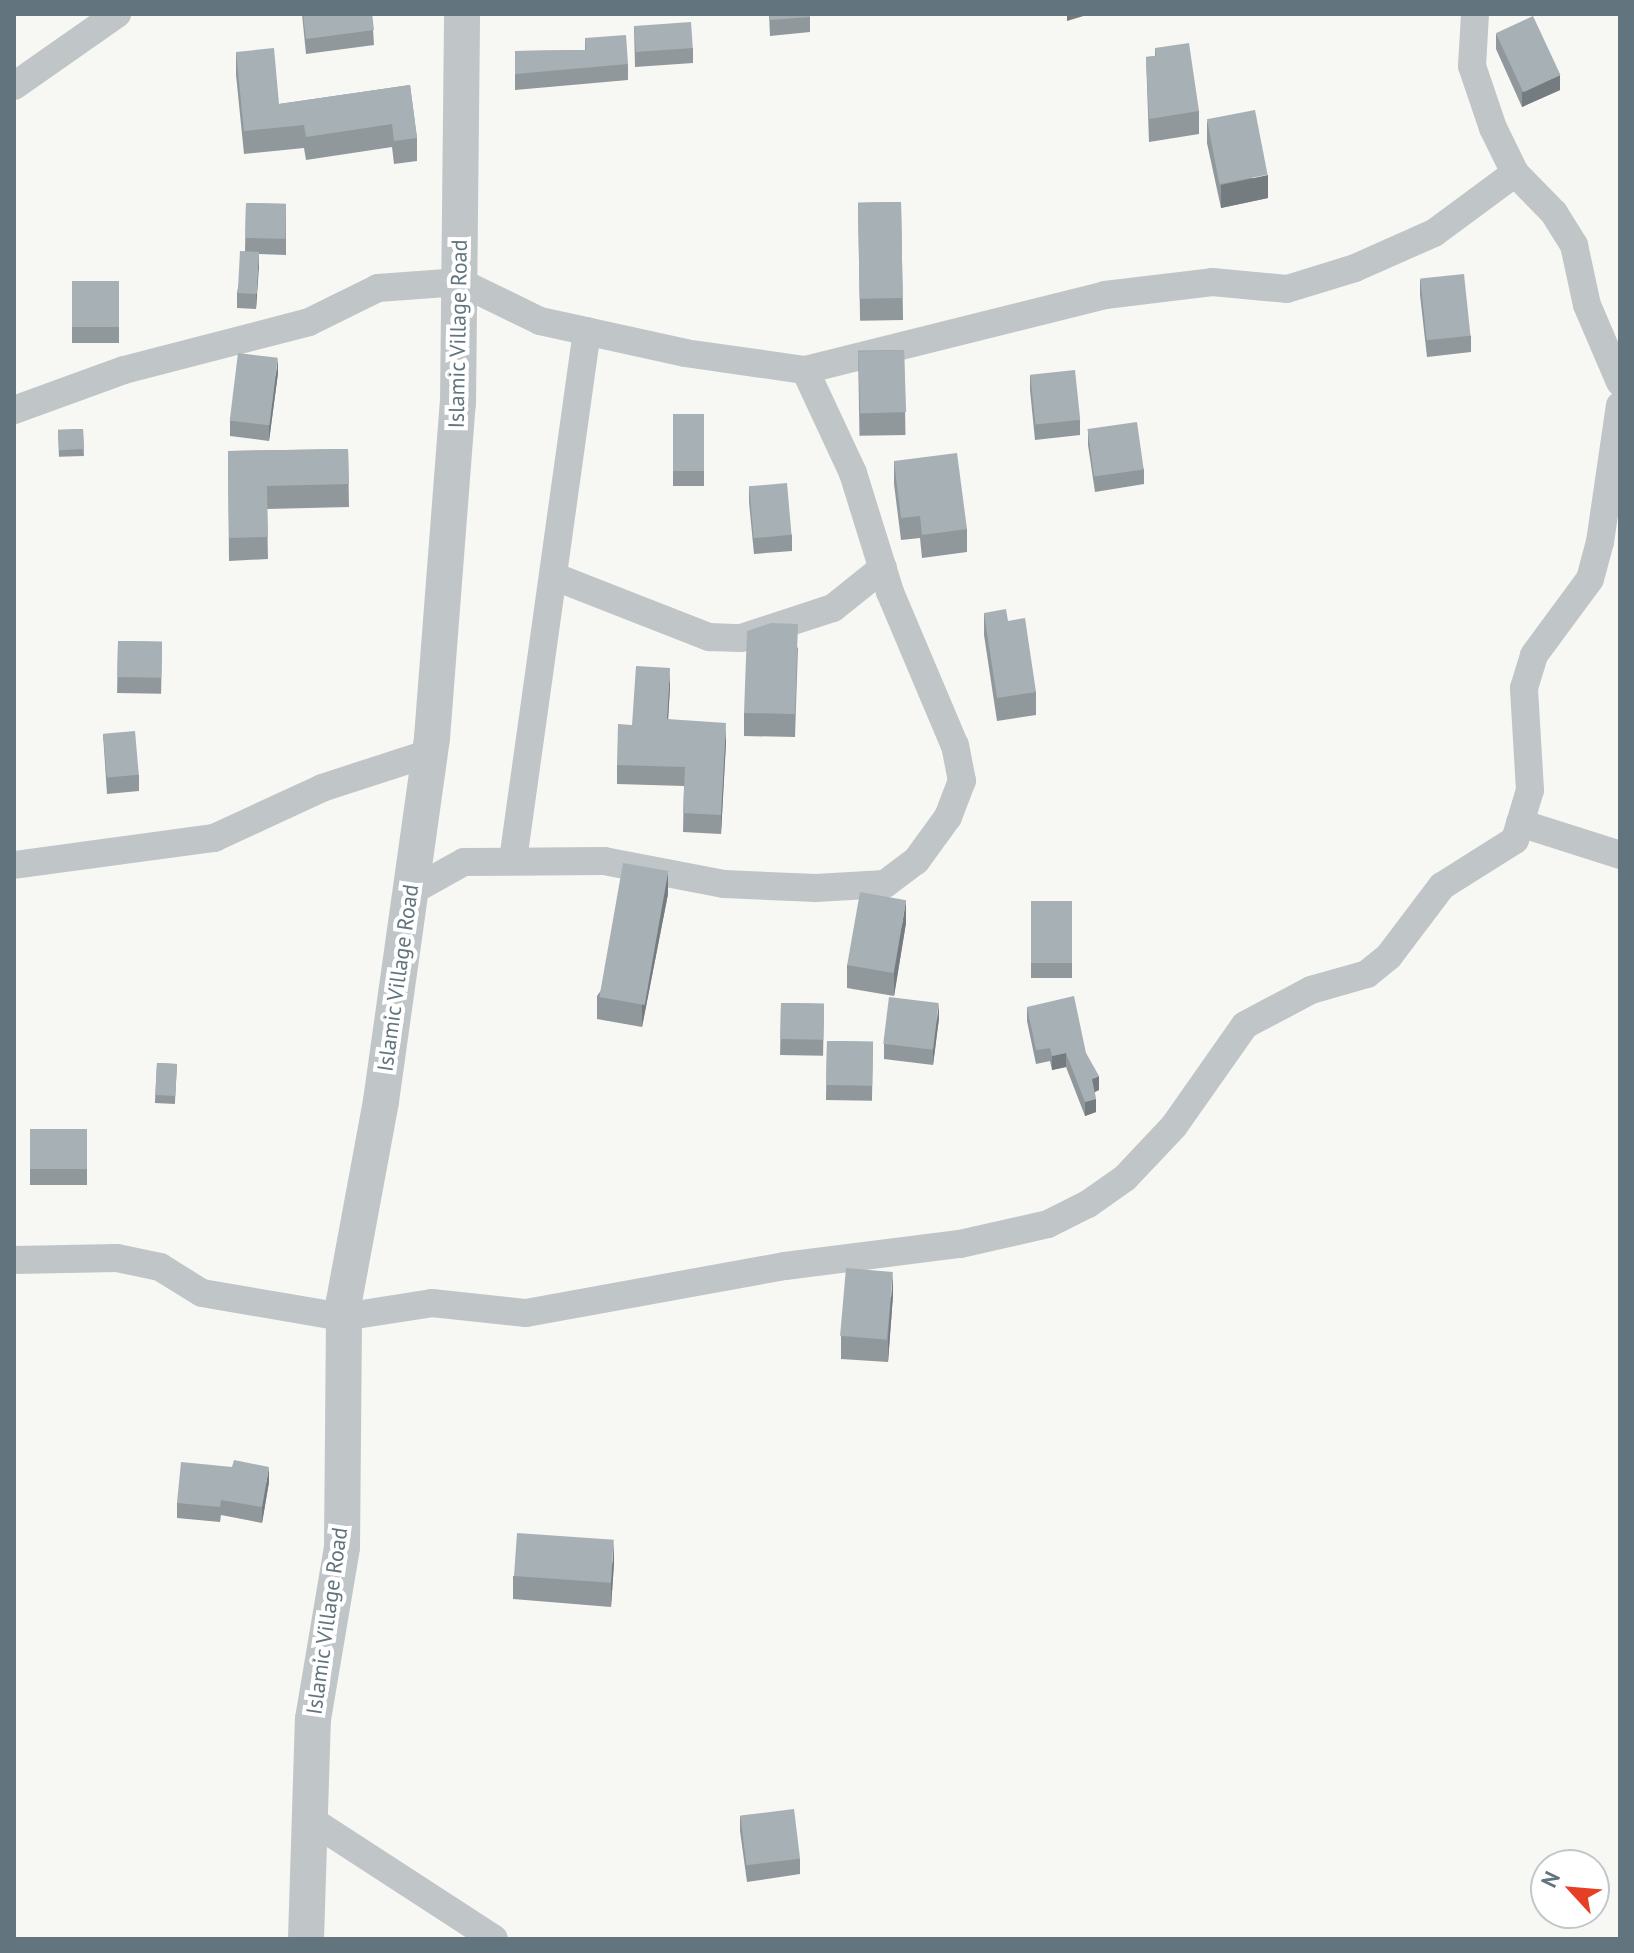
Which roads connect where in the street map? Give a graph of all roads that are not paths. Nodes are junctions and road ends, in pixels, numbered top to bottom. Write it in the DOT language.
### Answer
graph roads {
  1 [pos="117,14"];
  2 [pos="462,14"];
  3 [pos="1475,14"];
  4 [pos="14,86"];
  5 [pos="1515,173"];
  6 [pos="460,282"];
  7 [pos="587,331"];
  8 [pos="805,370"];
  9 [pos="1620,382"];
  10 [pos="1620,405"];
  11 [pos="14,410"];
  12 [pos="883,568"];
  13 [pos="553,576"];
  14 [pos="430,753"];
  15 [pos="1520,823"];
  16 [pos="1620,855"];
  17 [pos="513,860"];
  18 [pos="14,865"];
  19 [pos="410,892"];
  20 [pos="14,1260"];
  21 [pos="343,1317"];
  22 [pos="311,1820"];
  23 [pos="306,1939"];
  24 [pos="494,1939"];
  1 -- 4 [label="street"];
  2 -- 6 [label="street, Islamic Village Road"];
  3 -- 5 [label="street"];
  5 -- 8 [label="street"];
  5 -- 9 [label="street"];
  6 -- 7 [label="street"];
  6 -- 11 [label="street"];
  6 -- 14 [label="street, Islamic Village Road"];
  7 -- 8 [label="street"];
  7 -- 13 [label="street"];
  8 -- 12 [label="street"];
  10 -- 15 [label="street"];
  12 -- 13 [label="street"];
  12 -- 17 [label="street"];
  13 -- 17 [label="street"];
  14 -- 18 [label="street"];
  14 -- 19 [label="street, Islamic Village Road"];
  15 -- 16 [label="street"];
  15 -- 21 [label="street"];
  17 -- 19 [label="street"];
  19 -- 21 [label="street, Islamic Village Road"];
  20 -- 21 [label="street"];
  21 -- 22 [label="street, Islamic Village Road"];
  22 -- 23 [label="street, Islamic Village Road"];
  22 -- 24 [label="street"];
}
